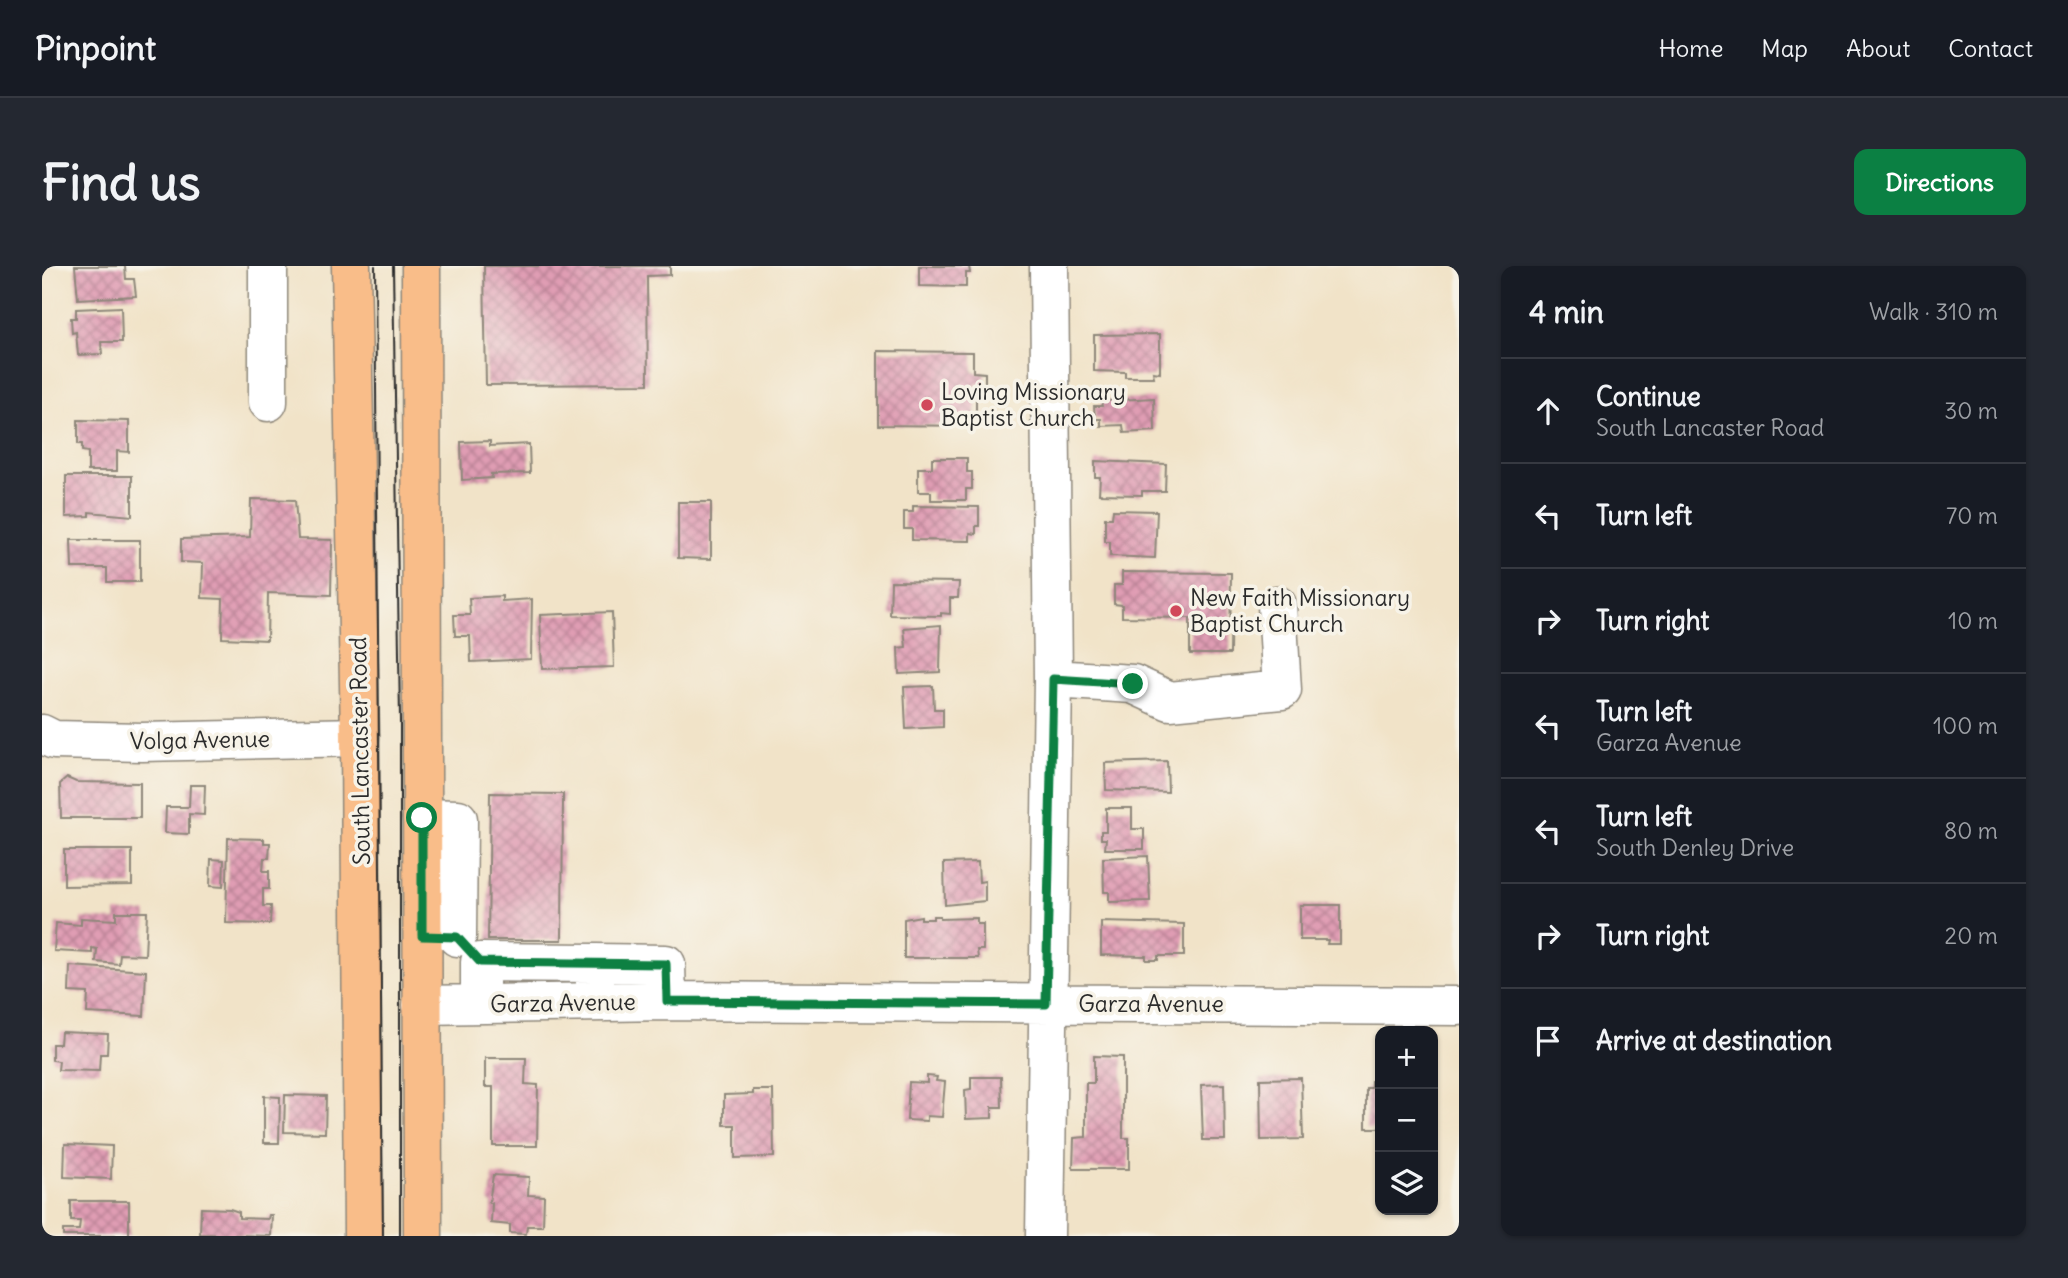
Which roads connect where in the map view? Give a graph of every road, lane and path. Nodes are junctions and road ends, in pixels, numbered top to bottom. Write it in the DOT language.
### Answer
graph roads {
  1 [pos="268,266"];
  2 [pos="351,266"];
  3 [pos="421,266"];
  4 [pos="1049,266"];
  5 [pos="268,402"];
  6 [pos="1277,605"];
  7 [pos="1053,679"];
  8 [pos="42,734"];
  9 [pos="360,737"];
  10 [pos="453,945"];
  11 [pos="595,963"];
  12 [pos="667,1001"];
  13 [pos="594,1002"];
  14 [pos="480,1004"];
  15 [pos="1046,1004"];
  16 [pos="422,1005"];
  17 [pos="1459,1006"];
  18 [pos="363,1236"];
  19 [pos="423,1236"];
  20 [pos="1045,1236"];
  1 -- 5 [label="street"];
  2 -- 9 [label="main road, South Lancaster Road"];
  3 -- 10 [label="main road"];
  4 -- 7 [label="street"];
  6 -- 7 [label="street"];
  7 -- 15 [label="street"];
  8 -- 9 [label="street, Volga Avenue"];
  9 -- 18 [label="main road, South Lancaster Road"];
  10 -- 11 [label="street"];
  10 -- 14 [label="street"];
  10 -- 16 [label="main road"];
  11 -- 12 [label="street"];
  11 -- 13 [label="street"];
  12 -- 13 [label="street, Garza Avenue"];
  12 -- 15 [label="street, Garza Avenue"];
  13 -- 14 [label="street, Garza Avenue"];
  14 -- 16 [label="street, Garza Avenue"];
  15 -- 17 [label="street, Garza Avenue"];
  15 -- 20 [label="street"];
  16 -- 19 [label="main road"];
}
